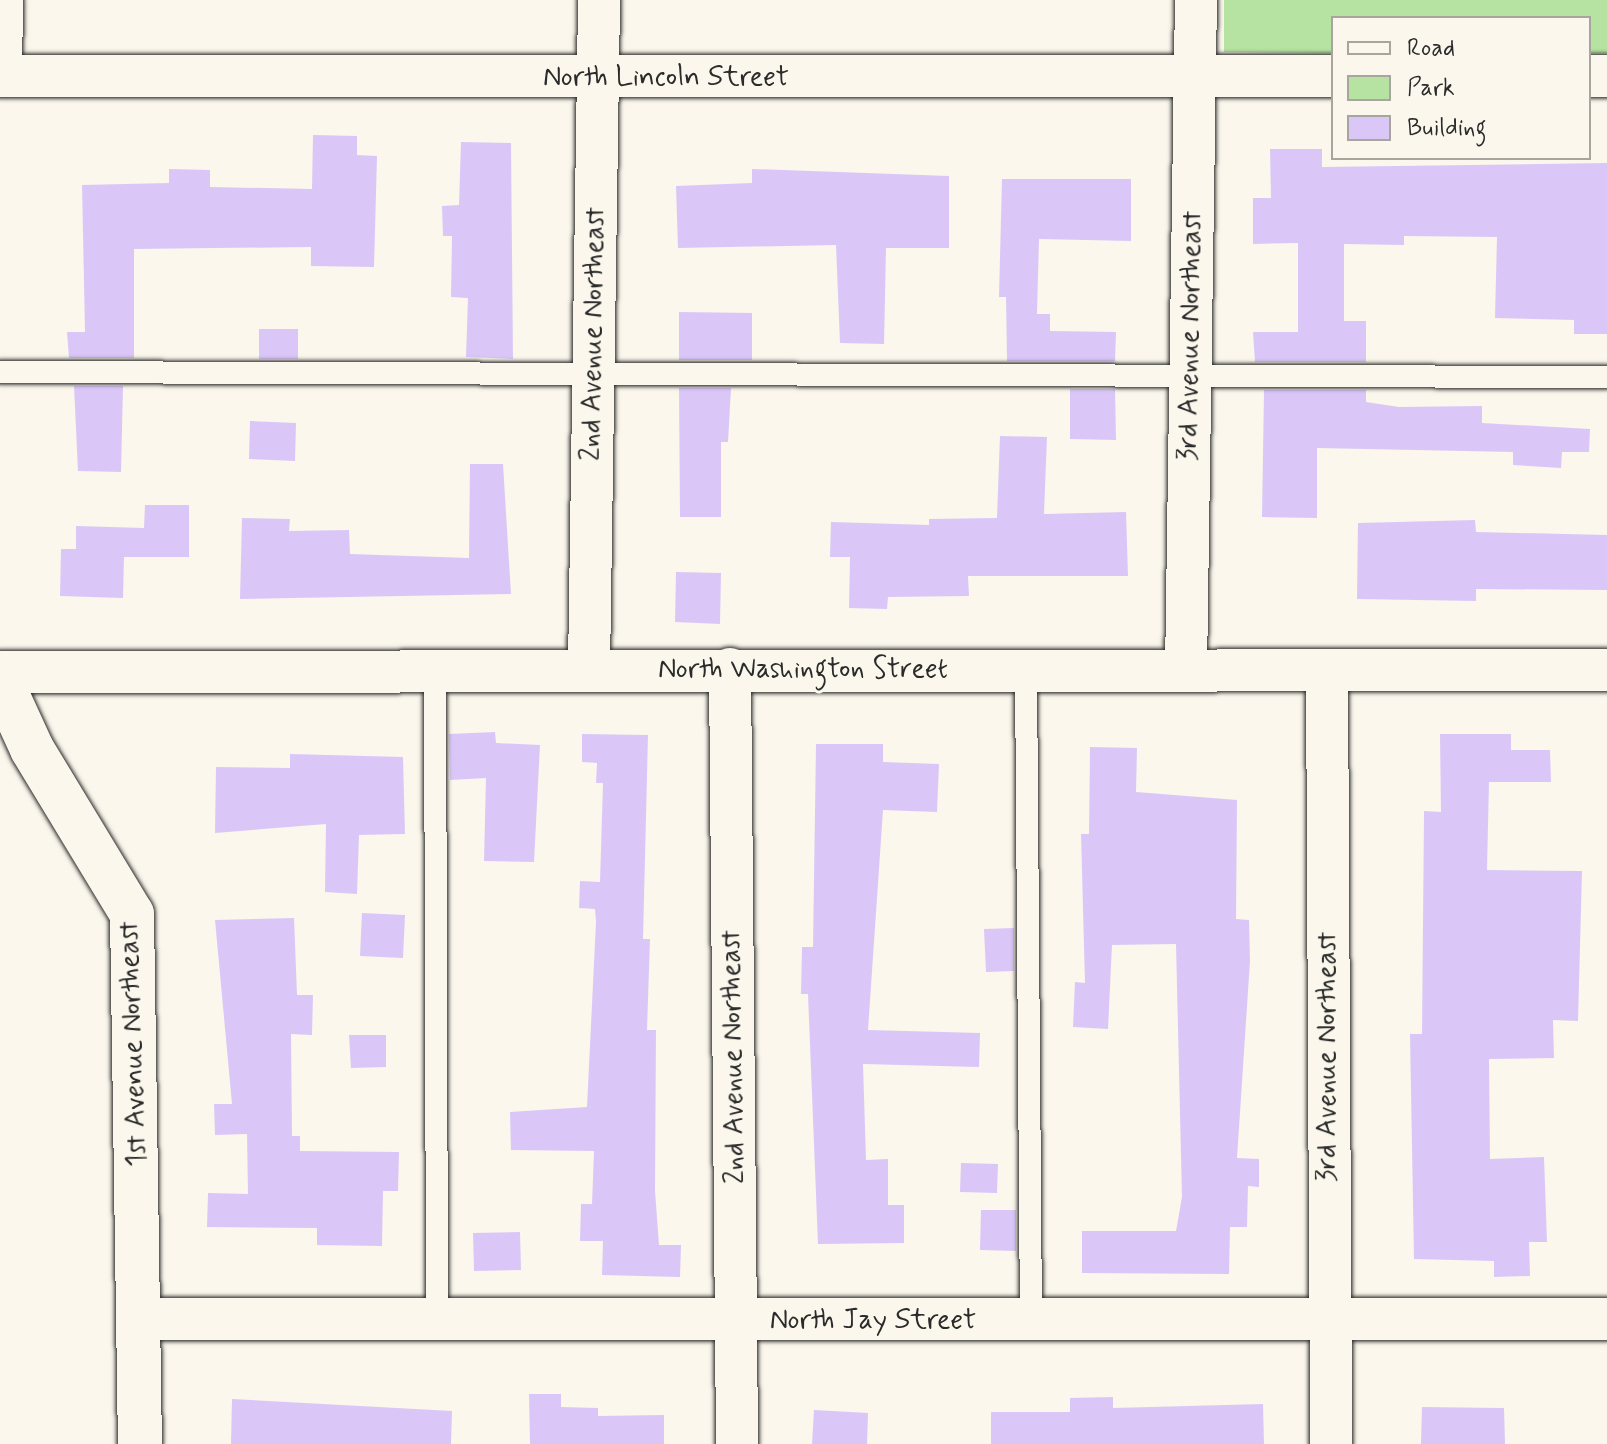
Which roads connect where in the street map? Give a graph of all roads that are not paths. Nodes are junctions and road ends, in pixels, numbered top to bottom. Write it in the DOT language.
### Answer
graph roads {
  1 [pos="1,0"];
  2 [pos="599,0"];
  3 [pos="1196,0"];
  4 [pos="0,74"];
  5 [pos="1195,76"];
  6 [pos="1331,76"];
  7 [pos="598,79"];
  8 [pos="0,372"];
  9 [pos="593,375"];
  10 [pos="1191,377"];
  11 [pos="1607,377"];
  12 [pos="435,669"];
  13 [pos="589,669"];
  14 [pos="730,669"];
  15 [pos="1327,670"];
  16 [pos="1607,670"];
  17 [pos="1026,671"];
  18 [pos="1186,671"];
  19 [pos="0,672"];
  20 [pos="0,679"];
  21 [pos="139,1319"];
  22 [pos="1607,1319"];
  23 [pos="437,1320"];
  24 [pos="737,1320"];
  25 [pos="1330,1320"];
  26 [pos="1031,1322"];
  27 [pos="140,1444"];
  28 [pos="737,1444"];
  29 [pos="1331,1444"];
  1 -- 4 [label="street"];
  2 -- 7 [label="street, 2nd Avenue Northeast"];
  3 -- 5 [label="street, 3rd Avenue Northeast"];
  4 -- 7 [label="street, North Lincoln Street"];
  5 -- 6 [label="street, North Lincoln Street"];
  5 -- 7 [label="street, North Lincoln Street"];
  5 -- 10 [label="street, 3rd Avenue Northeast"];
  7 -- 9 [label="street, 2nd Avenue Northeast"];
  8 -- 9 [label="lane"];
  9 -- 10 [label="lane"];
  9 -- 13 [label="street, 2nd Avenue Northeast"];
  10 -- 11 [label="lane"];
  10 -- 18 [label="street, 3rd Avenue Northeast"];
  12 -- 13 [label="street, North Washington Street"];
  12 -- 19 [label="street, North Washington Street"];
  12 -- 23 [label="lane"];
  13 -- 14 [label="street, North Washington Street"];
  14 -- 17 [label="street, North Washington Street"];
  14 -- 24 [label="street, 2nd Avenue Northeast"];
  15 -- 16 [label="street, North Washington Street"];
  15 -- 18 [label="street, North Washington Street"];
  15 -- 25 [label="street, 3rd Avenue Northeast"];
  17 -- 18 [label="street, North Washington Street"];
  17 -- 26 [label="lane"];
  20 -- 21 [label="street, 1st Avenue Northeast"];
  21 -- 23 [label="street, North Jay Street"];
  21 -- 27 [label="street, 1st Avenue Northeast"];
  22 -- 25 [label="street, North Jay Street"];
  23 -- 24 [label="street, North Jay Street"];
  24 -- 26 [label="street, North Jay Street"];
  24 -- 28 [label="street, 2nd Avenue Northeast"];
  25 -- 26 [label="street, North Jay Street"];
  25 -- 29 [label="street, 3rd Avenue Northeast"];
}
